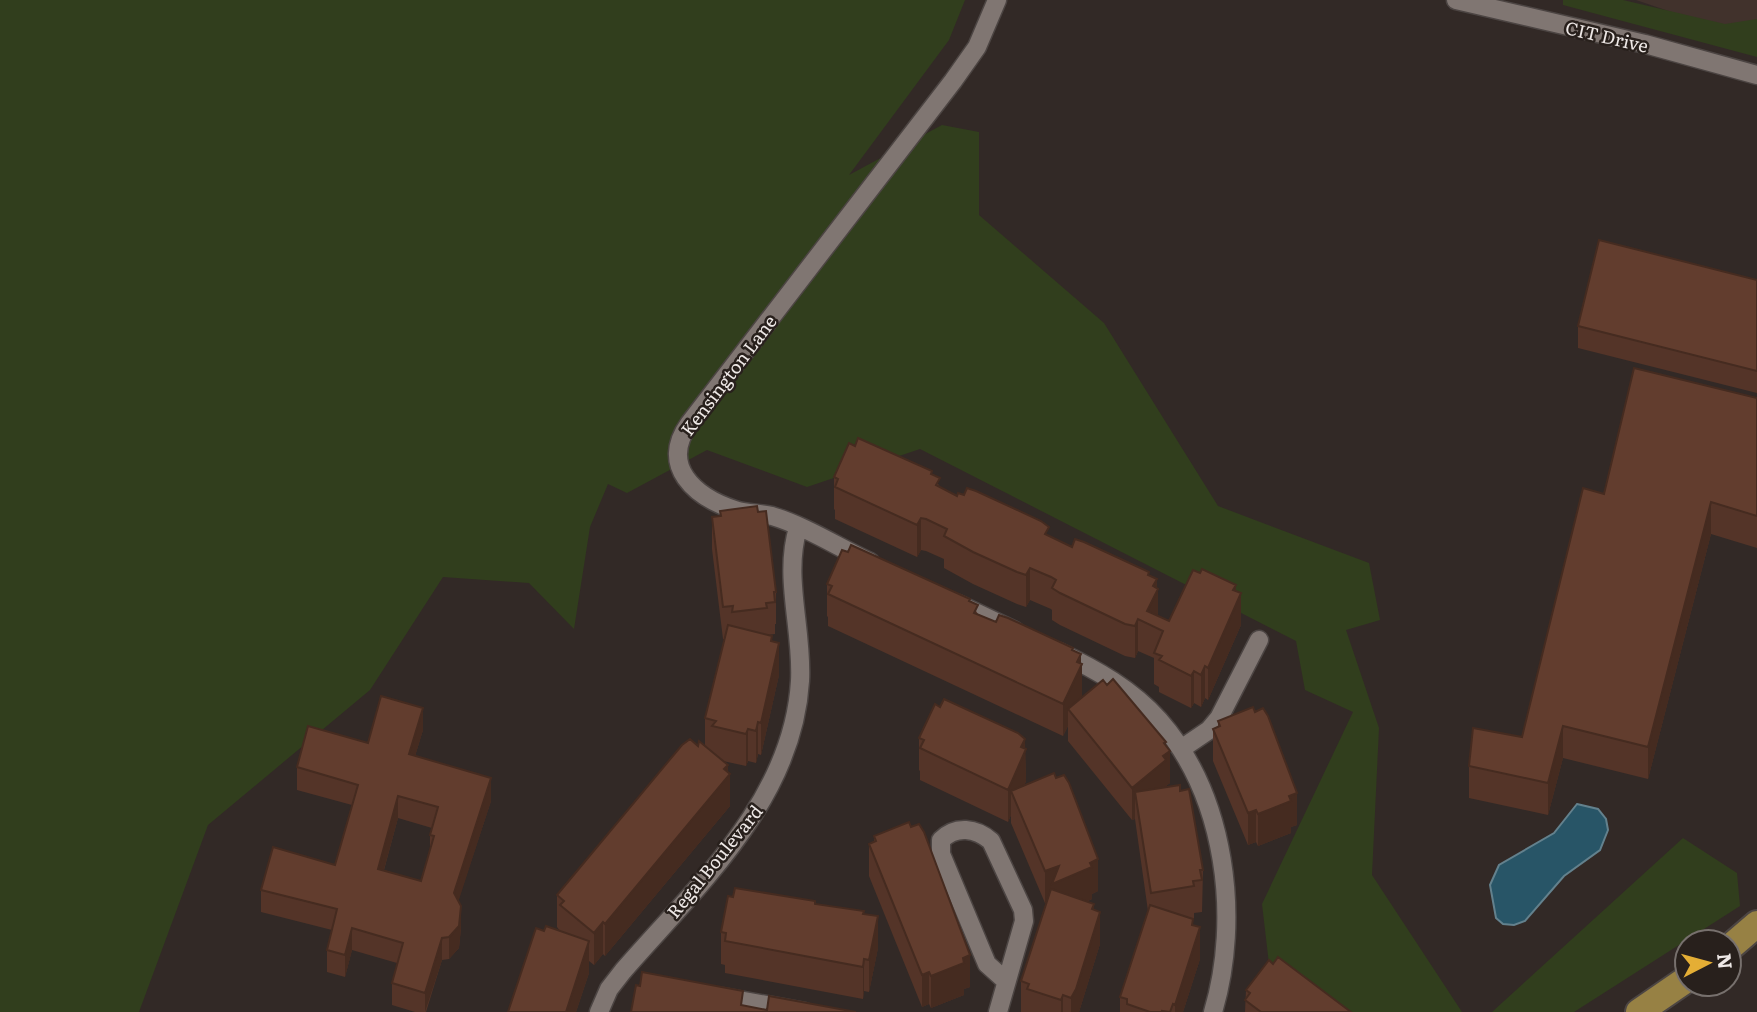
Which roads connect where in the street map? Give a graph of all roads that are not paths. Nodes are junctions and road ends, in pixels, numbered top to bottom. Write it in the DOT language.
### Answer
graph roads {
  1 [pos="997,0"];
  2 [pos="1456,0"];
  3 [pos="1757,75"];
  4 [pos="798,528"];
  5 [pos="884,569"];
  6 [pos="946,598"];
  7 [pos="1259,640"];
  8 [pos="1181,749"];
  9 [pos="1757,924"];
  10 [pos="1743,936"];
  11 [pos="623,971"];
  12 [pos="1006,981"];
  13 [pos="642,982"];
  14 [pos="1673,989"];
  15 [pos="710,994"];
  16 [pos="599,1012"];
  17 [pos="805,1012"];
  18 [pos="998,1012"];
  19 [pos="1213,1012"];
  20 [pos="1639,1012"];
  1 -- 4 [label="street, Kensington Lane"];
  2 -- 3 [label="street, CIT Drive"];
  4 -- 5 [label="street, Kensington Lane"];
  4 -- 11 [label="street, Regal Boulevard"];
  6 -- 8 [label="street"];
  7 -- 8 [label="street"];
  8 -- 19 [label="street"];
  9 -- 10 [label="main road"];
  11 -- 13 [label="street"];
  11 -- 16 [label="street, Regal Boulevard"];
  12 -- 12 [label="street"];
  12 -- 18 [label="street"];
  14 -- 20 [label="main road"];
  15 -- 17 [label="street"];
}
